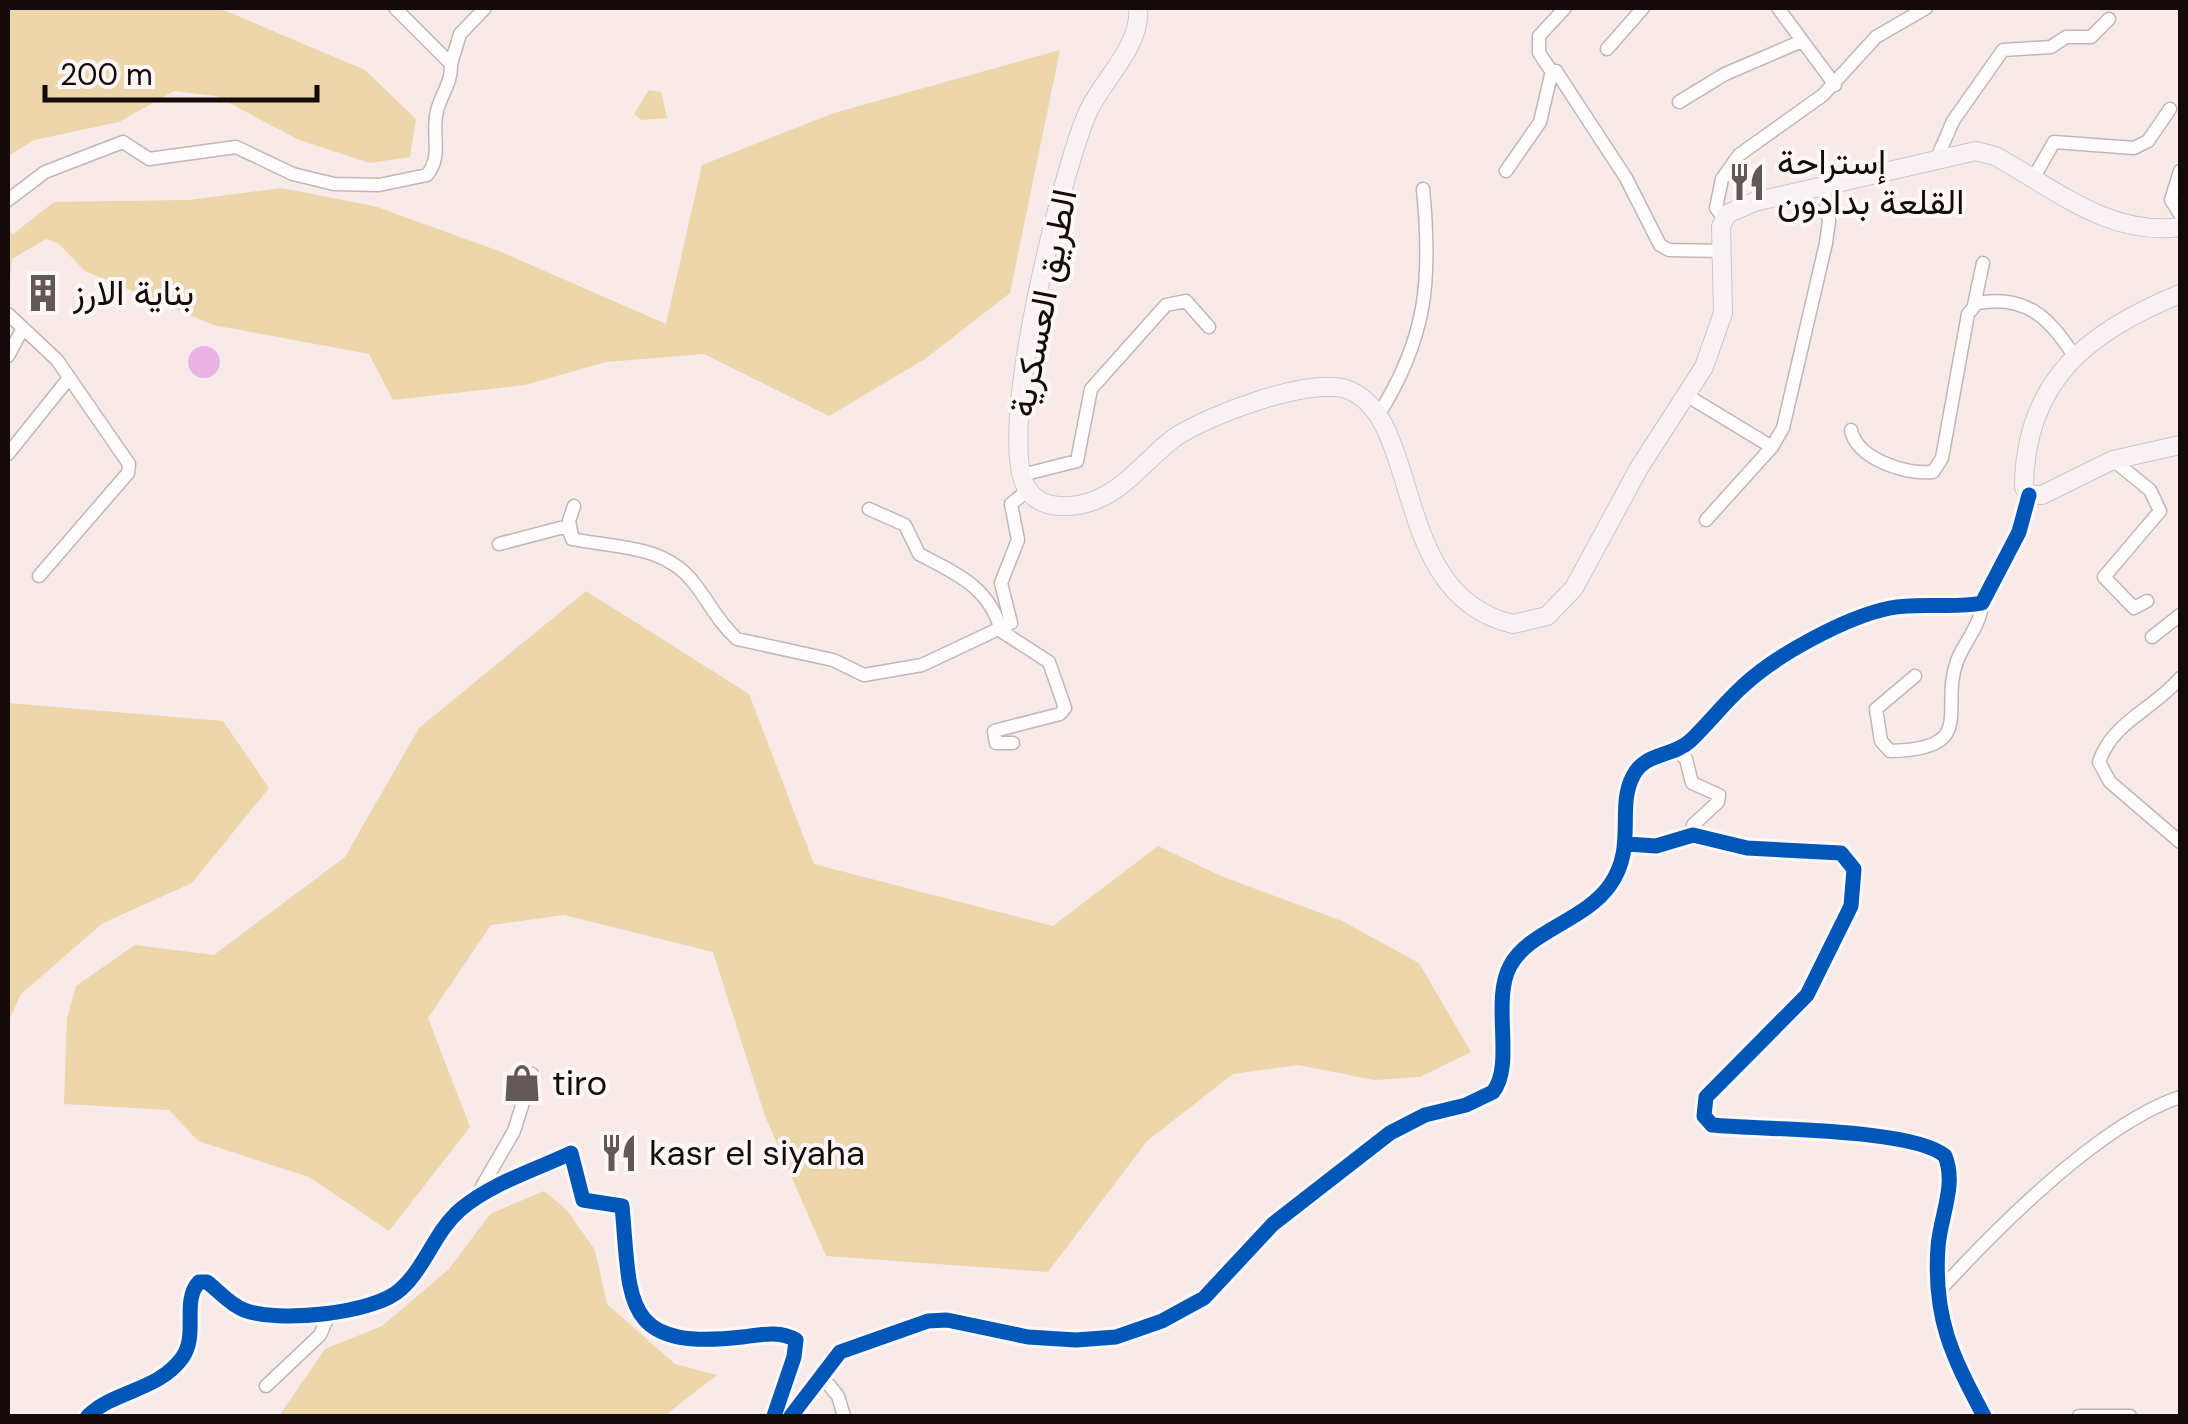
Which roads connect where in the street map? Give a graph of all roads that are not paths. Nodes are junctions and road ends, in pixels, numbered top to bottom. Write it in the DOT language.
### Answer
graph roads {
  1 [pos="396,8"];
  2 [pos="484,8"];
  3 [pos="1138,8"];
  4 [pos="1565,8"];
  5 [pos="1643,8"];
  6 [pos="1778,8"];
  7 [pos="1926,8"];
  8 [pos="2110,20"];
  9 [pos="1802,41"];
  10 [pos="1607,48"];
  11 [pos="451,64"];
  12 [pos="1552,72"];
  13 [pos="1835,84"];
  14 [pos="1678,102"];
  15 [pos="2170,108"];
  16 [pos="1937,158"];
  17 [pos="1506,171"];
  18 [pos="2180,171"];
  19 [pos="2034,177"];
  20 [pos="1423,189"];
  21 [pos="1824,190"];
  22 [pos="8,200"];
  23 [pos="2180,214"];
  24 [pos="1723,217"];
  25 [pos="2180,227"];
  26 [pos="1722,251"];
  27 [pos="1983,262"];
  28 [pos="2180,294"];
  29 [pos="1974,306"];
  30 [pos="8,314"];
  31 [pos="1209,327"];
  32 [pos="23,328"];
  33 [pos="8,356"];
  34 [pos="2074,356"];
  35 [pos="70,378"];
  36 [pos="1686,395"];
  37 [pos="1377,417"];
  38 [pos="1851,430"];
  39 [pos="2180,445"];
  40 [pos="1772,447"];
  41 [pos="8,454"];
  42 [pos="2113,460"];
  43 [pos="1025,483"];
  44 [pos="2029,495"];
  45 [pos="574,506"];
  46 [pos="869,509"];
  47 [pos="1706,520"];
  48 [pos="572,538"];
  49 [pos="499,544"];
  50 [pos="39,576"];
  51 [pos="2146,601"];
  52 [pos="1982,603"];
  53 [pos="2180,615"];
  54 [pos="1000,630"];
  55 [pos="2152,636"];
  56 [pos="1915,676"];
  57 [pos="2180,678"];
  58 [pos="1013,743"];
  59 [pos="1676,750"];
  60 [pos="1693,835"];
  61 [pos="2180,842"];
  62 [pos="1627,844"];
  63 [pos="532,1074"];
  64 [pos="2180,1097"];
  65 [pos="474,1199"];
  66 [pos="1939,1291"];
  67 [pos="330,1312"];
  68 [pos="820,1374"];
  69 [pos="266,1386"];
  70 [pos="88,1416"];
  71 [pos="774,1416"];
  72 [pos="791,1416"];
  73 [pos="844,1416"];
  74 [pos="1984,1416"];
  75 [pos="2079,1416"];
  76 [pos="2130,1416"];
  1 -- 11 [label="street"];
  2 -- 11 [label="street"];
  3 -- 43 [label="main road, الطريق العسكرية"];
  4 -- 12 [label="street"];
  5 -- 10 [label="street"];
  6 -- 9 [label="street"];
  7 -- 13 [label="street"];
  8 -- 16 [label="street"];
  9 -- 13 [label="street"];
  9 -- 14 [label="street"];
  11 -- 22 [label="street"];
  12 -- 17 [label="street"];
  12 -- 26 [label="street"];
  13 -- 24 [label="street"];
  15 -- 19 [label="street"];
  16 -- 19 [label="main road"];
  16 -- 21 [label="main road"];
  18 -- 23 [label="street"];
  19 -- 25 [label="main road"];
  20 -- 37 [label="street"];
  21 -- 24 [label="main road"];
  21 -- 40 [label="street"];
  24 -- 26 [label="main road"];
  26 -- 36 [label="main road"];
  27 -- 29 [label="street"];
  28 -- 34 [label="main road"];
  29 -- 34 [label="street"];
  29 -- 38 [label="street"];
  30 -- 32 [label="street"];
  31 -- 43 [label="street"];
  32 -- 33 [label="street"];
  32 -- 35 [label="street"];
  34 -- 44 [label="main road"];
  35 -- 41 [label="street"];
  35 -- 50 [label="street"];
  36 -- 37 [label="main road"];
  36 -- 40 [label="street"];
  37 -- 43 [label="main road"];
  39 -- 42 [label="main road"];
  40 -- 47 [label="street"];
  42 -- 44 [label="main road"];
  42 -- 51 [label="street"];
  43 -- 54 [label="street"];
  44 -- 52 [label="street"];
  45 -- 48 [label="street"];
  46 -- 54 [label="street"];
  48 -- 49 [label="street"];
  48 -- 54 [label="street"];
  52 -- 56 [label="street"];
  52 -- 59 [label="street"];
  53 -- 55 [label="street"];
  54 -- 58 [label="street"];
  57 -- 61 [label="street"];
  59 -- 60 [label="street"];
  59 -- 62 [label="street"];
  60 -- 62 [label="street"];
  60 -- 66 [label="street"];
  62 -- 68 [label="street"];
  63 -- 65 [label="street"];
  64 -- 66 [label="street"];
  65 -- 67 [label="street"];
  65 -- 71 [label="street"];
  66 -- 74 [label="street"];
  67 -- 69 [label="street"];
  67 -- 70 [label="street"];
  68 -- 72 [label="street"];
  68 -- 73 [label="street"];
  75 -- 76 [label="street"];
}
